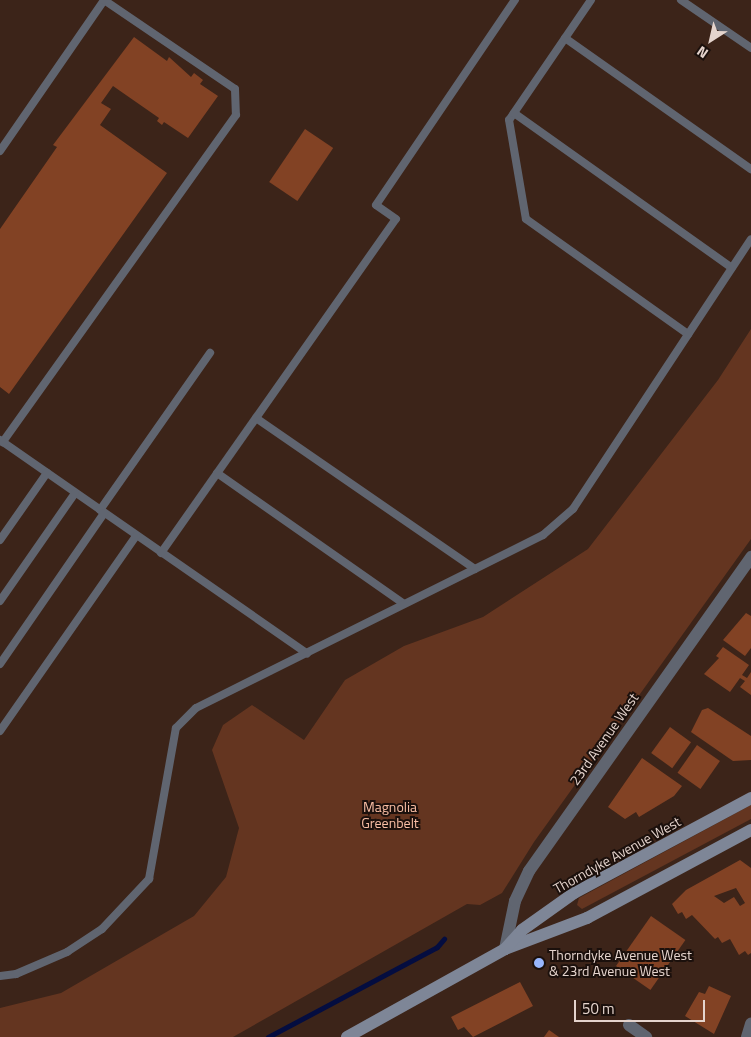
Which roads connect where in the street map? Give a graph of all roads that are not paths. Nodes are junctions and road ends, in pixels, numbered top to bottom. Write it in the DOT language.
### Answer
graph roads {
  1 [pos="515,0"];
  2 [pos="591,0"];
  3 [pos="681,0"];
  4 [pos="565,38"];
  5 [pos="751,48"];
  6 [pos="514,113"];
  7 [pos="0,151"];
  8 [pos="751,169"];
  9 [pos="751,239"];
  10 [pos="732,268"];
  11 [pos="688,334"];
  12 [pos="210,353"];
  13 [pos="256,418"];
  14 [pos="2,441"];
  15 [pos="47,473"];
  16 [pos="217,474"];
  17 [pos="75,493"];
  18 [pos="102,512"];
  19 [pos="136,536"];
  20 [pos="0,540"];
  21 [pos="161,553"];
  22 [pos="751,557"];
  23 [pos="475,569"];
  24 [pos="0,601"];
  25 [pos="404,604"];
  26 [pos="307,652"];
  27 [pos="0,664"];
  28 [pos="0,731"];
  29 [pos="751,798"];
  30 [pos="751,830"];
  31 [pos="505,949"];
  32 [pos="0,976"];
  33 [pos="751,1024"];
  34 [pos="629,1025"];
  35 [pos="348,1037"];
  36 [pos="646,1037"];
  37 [pos="747,1037"];
  1 -- 13 [label="lane"];
  2 -- 4 [label="lane"];
  3 -- 5 [label="lane"];
  4 -- 6 [label="lane"];
  4 -- 8 [label="lane"];
  6 -- 10 [label="lane"];
  6 -- 11 [label="lane"];
  7 -- 14 [label="lane"];
  9 -- 10 [label="lane"];
  10 -- 11 [label="lane"];
  11 -- 23 [label="lane"];
  12 -- 18 [label="lane"];
  13 -- 16 [label="lane"];
  13 -- 23 [label="lane"];
  14 -- 15 [label="lane"];
  15 -- 17 [label="lane"];
  15 -- 20 [label="lane"];
  16 -- 21 [label="lane"];
  16 -- 25 [label="lane"];
  17 -- 18 [label="lane"];
  17 -- 24 [label="lane"];
  18 -- 19 [label="lane"];
  18 -- 27 [label="lane"];
  19 -- 21 [label="lane"];
  19 -- 28 [label="lane"];
  21 -- 26 [label="lane"];
  22 -- 31 [label="street, 23rd Avenue West"];
  23 -- 25 [label="lane"];
  25 -- 26 [label="lane"];
  26 -- 32 [label="lane"];
  29 -- 31 [label="main road, Thorndyke Avenue West"];
  30 -- 31 [label="main road, Thorndyke Avenue West"];
  31 -- 35 [label="main road, Thorndyke Avenue West"];
  33 -- 37 [label="street"];
  34 -- 36 [label="street"];
}
